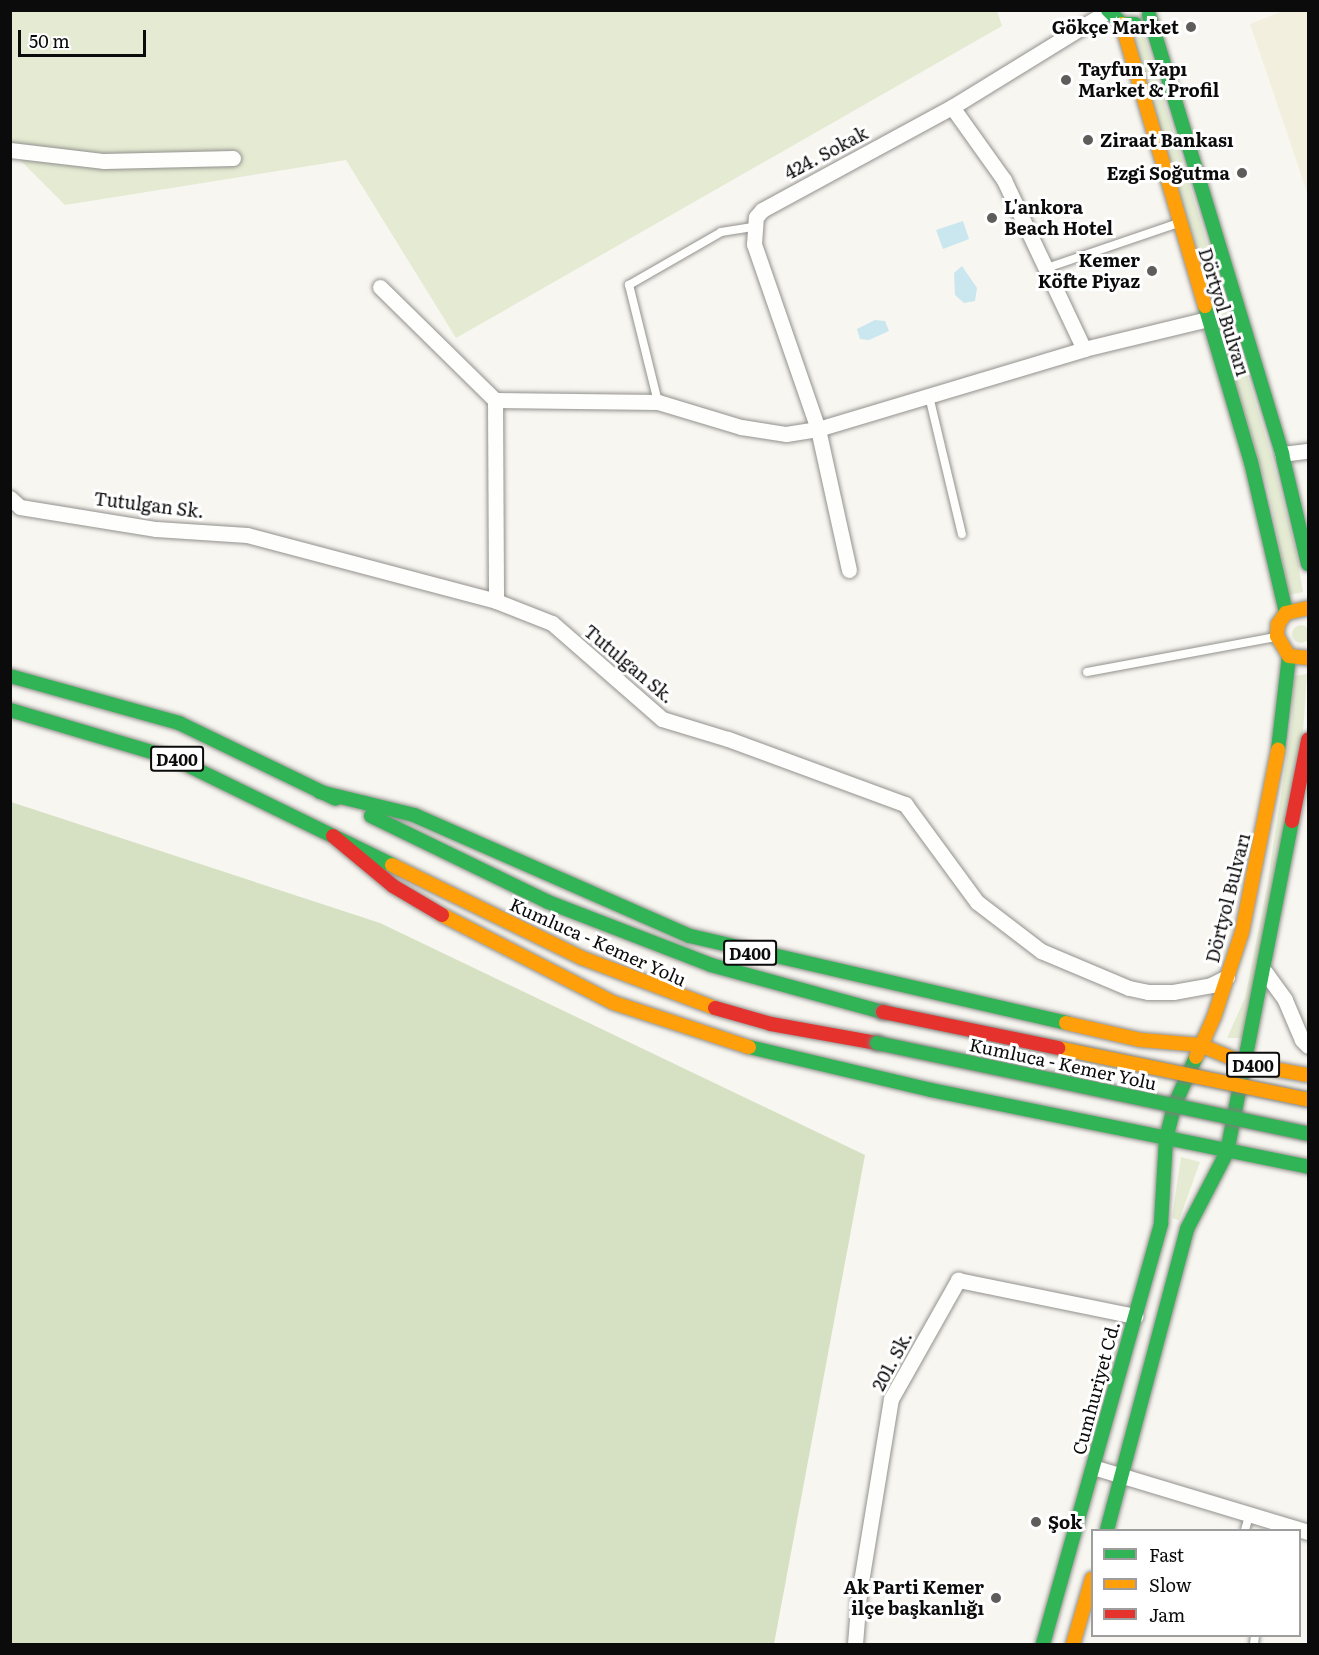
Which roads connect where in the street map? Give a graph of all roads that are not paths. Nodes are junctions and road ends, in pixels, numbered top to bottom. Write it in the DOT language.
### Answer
graph roads {
  1 [pos="1108,11"];
  2 [pos="1150,13"];
  3 [pos="1122,24"];
  4 [pos="952,107"];
  5 [pos="10,150"];
  6 [pos="233,158"];
  7 [pos="1178,222"];
  8 [pos="753,227"];
  9 [pos="1043,269"];
  10 [pos="380,287"];
  11 [pos="1208,319"];
  12 [pos="1084,349"];
  13 [pos="929,396"];
  14 [pos="495,400"];
  15 [pos="658,402"];
  16 [pos="818,429"];
  17 [pos="1308,451"];
  18 [pos="1282,454"];
  19 [pos="10,498"];
  20 [pos="962,534"];
  21 [pos="1308,564"];
  22 [pos="849,570"];
  23 [pos="496,601"];
  24 [pos="1308,608"];
  25 [pos="1286,613"];
  26 [pos="1277,636"];
  27 [pos="1289,656"];
  28 [pos="1308,658"];
  29 [pos="1087,672"];
  30 [pos="10,676"];
  31 [pos="10,710"];
  32 [pos="1308,740"];
  33 [pos="320,792"];
  34 [pos="333,836"];
  35 [pos="1266,972"];
  36 [pos="1227,977"];
  37 [pos="1200,1045"];
  38 [pos="1308,1046"];
  39 [pos="1246,1064"];
  40 [pos="1308,1075"];
  41 [pos="1308,1100"];
  42 [pos="1308,1134"];
  43 [pos="1166,1139"];
  44 [pos="1227,1152"];
  45 [pos="1308,1167"];
  46 [pos="1161,1223"];
  47 [pos="1187,1229"];
  48 [pos="1135,1316"];
  49 [pos="1093,1467"];
  50 [pos="1123,1476"];
  51 [pos="1250,1513"];
  52 [pos="1107,1529"];
  53 [pos="1245,1529"];
  54 [pos="1299,1529"];
  55 [pos="1091,1582"];
  56 [pos="855,1644"];
  57 [pos="1043,1644"];
  58 [pos="1073,1644"];
  1 -- 3 [label="main road"];
  1 -- 4 [label="street, 424. Sokak"];
  2 -- 3 [label="main road"];
  2 -- 18 [label="main road, Dörtyol Bulvarı"];
  3 -- 7 [label="main road, Dörtyol Bulvarı"];
  4 -- 8 [label="street, 424. Sokak"];
  4 -- 9 [label="street"];
  5 -- 6 [label="street"];
  7 -- 9 [label="lane"];
  7 -- 11 [label="main road, Dörtyol Bulvarı"];
  8 -- 15 [label="lane"];
  8 -- 16 [label="street"];
  9 -- 12 [label="street"];
  10 -- 14 [label="street"];
  11 -- 12 [label="street"];
  11 -- 25 [label="main road, Dörtyol Bulvarı"];
  12 -- 13 [label="street"];
  13 -- 16 [label="street"];
  13 -- 20 [label="lane"];
  14 -- 15 [label="street"];
  14 -- 23 [label="street"];
  15 -- 16 [label="street"];
  16 -- 22 [label="street"];
  17 -- 18 [label="street"];
  18 -- 21 [label="main road, Dörtyol Bulvarı"];
  19 -- 23 [label="street, Tutulgan Sk."];
  23 -- 36 [label="street, Tutulgan Sk."];
  24 -- 25 [label="main road"];
  25 -- 26 [label="main road"];
  26 -- 27 [label="main road"];
  26 -- 29 [label="lane"];
  27 -- 28 [label="main road"];
  27 -- 36 [label="main road, Dörtyol Bulvarı"];
  30 -- 33 [label="main road, Kumluca - Kemer Yolu / D400"];
  31 -- 34 [label="main road, Kumluca - Kemer Yolu / D400"];
  32 -- 35 [label="main road"];
  33 -- 37 [label="main road, Kumluca - Kemer Yolu / D400"];
  33 -- 41 [label="main road, Kumluca - Kemer Yolu / D400, bridge"];
  34 -- 42 [label="main road, Kumluca - Kemer Yolu / D400, bridge"];
  34 -- 43 [label="main road"];
  35 -- 38 [label="street"];
  35 -- 39 [label="main road"];
  36 -- 37 [label="main road, Dörtyol Bulvarı"];
  37 -- 39 [label="main road, Kumluca - Kemer Yolu / D400"];
  37 -- 43 [label="main road, Dörtyol Bulvarı"];
  39 -- 40 [label="main road, Kumluca - Kemer Yolu / D400"];
  39 -- 44 [label="main road"];
  43 -- 44 [label="main road"];
  43 -- 46 [label="main road, Cumhuriyet Cd."];
  44 -- 45 [label="main road"];
  44 -- 47 [label="main road"];
  46 -- 47 [label="main road"];
  46 -- 48 [label="main road, Cumhuriyet Cd."];
  47 -- 50 [label="main road"];
  48 -- 49 [label="main road, Cumhuriyet Cd."];
  48 -- 56 [label="street, 201. Sk."];
  49 -- 50 [label="street"];
  49 -- 57 [label="main road, Cumhuriyet Cd."];
  50 -- 51 [label="street"];
  50 -- 52 [label="main road"];
  51 -- 53 [label="lane"];
  51 -- 54 [label="street"];
  55 -- 58 [label="main road"];
}
